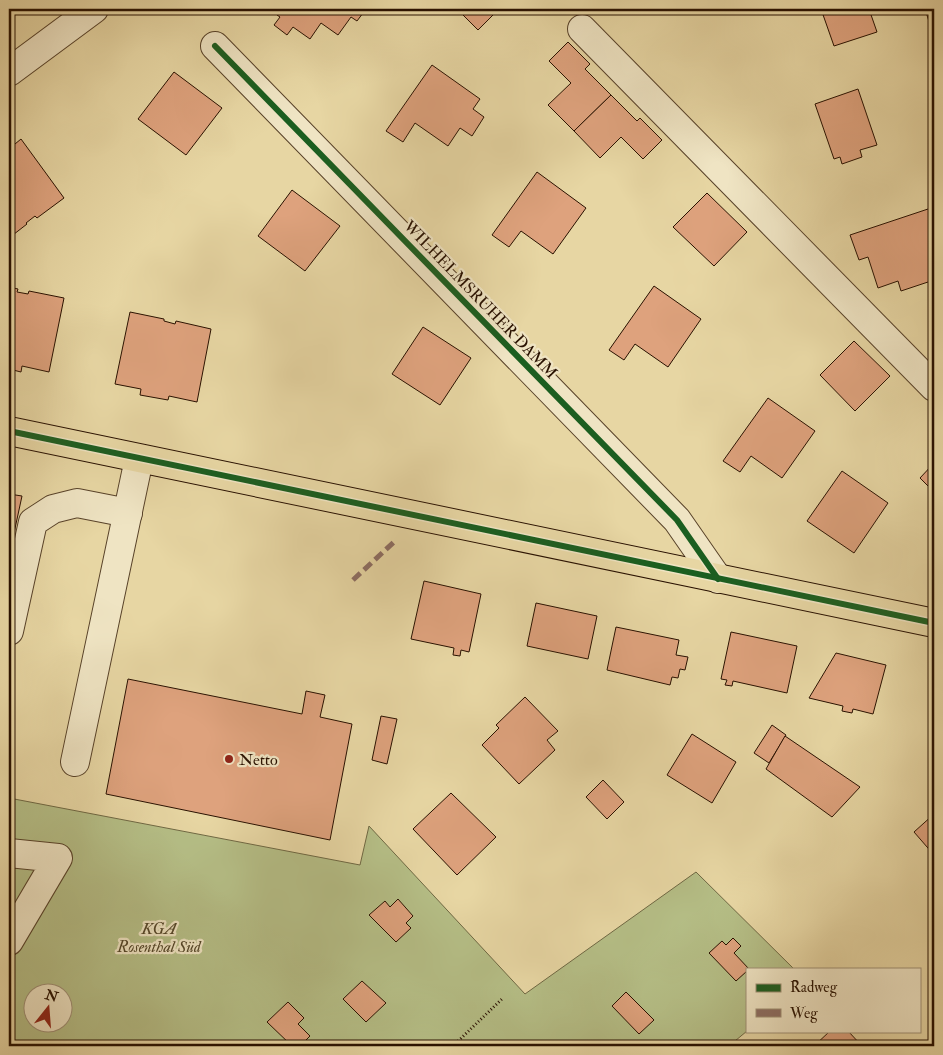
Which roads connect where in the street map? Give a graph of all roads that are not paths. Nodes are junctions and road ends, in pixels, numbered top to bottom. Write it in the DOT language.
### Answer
graph roads {
  1 [pos="94,9"];
  2 [pos="582,29"];
  3 [pos="215,46"];
  4 [pos="9,72"];
  5 [pos="934,386"];
  6 [pos="9,431"];
  7 [pos="140,459"];
  8 [pos="128,513"];
  9 [pos="718,579"];
  10 [pos="934,623"];
  11 [pos="9,631"];
  12 [pos="76,762"];
  13 [pos="9,853"];
  14 [pos="9,941"];
  1 -- 4 [label="street"];
  2 -- 5 [label="street"];
  3 -- 9 [label="street, WILHELMSRUHER DAMM"];
  6 -- 7 [label="main road"];
  7 -- 8 [label="street"];
  7 -- 9 [label="main road"];
  8 -- 11 [label="street"];
  8 -- 12 [label="street"];
  9 -- 10 [label="main road"];
  13 -- 14 [label="street"];
}
